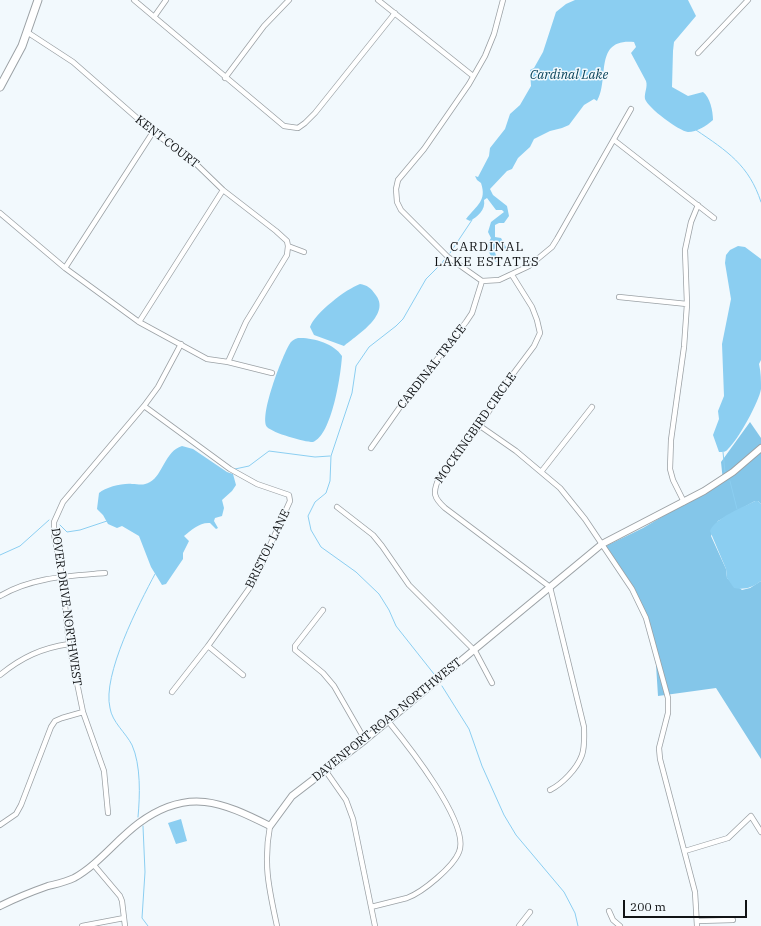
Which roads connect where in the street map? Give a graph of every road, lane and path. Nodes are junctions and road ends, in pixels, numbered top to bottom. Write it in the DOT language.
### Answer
graph roads {
  1 [pos="38,0"];
  2 [pos="134,0"];
  3 [pos="166,0"];
  4 [pos="289,0"];
  5 [pos="378,0"];
  6 [pos="503,0"];
  7 [pos="748,0"];
  8 [pos="395,13"];
  9 [pos="154,16"];
  10 [pos="26,32"];
  11 [pos="698,53"];
  12 [pos="473,76"];
  13 [pos="225,78"];
  14 [pos="0,87"];
  15 [pos="630,109"];
  16 [pos="153,132"];
  17 [pos="614,140"];
  18 [pos="223,190"];
  19 [pos="698,205"];
  20 [pos="0,214"];
  21 [pos="714,218"];
  22 [pos="288,246"];
  23 [pos="304,252"];
  24 [pos="65,268"];
  25 [pos="512,275"];
  26 [pos="482,281"];
  27 [pos="618,297"];
  28 [pos="687,304"];
  29 [pos="139,322"];
  30 [pos="181,344"];
  31 [pos="228,362"];
  32 [pos="272,374"];
  33 [pos="144,406"];
  34 [pos="592,407"];
  35 [pos="480,426"];
  36 [pos="371,448"];
  37 [pos="761,448"];
  38 [pos="541,472"];
  39 [pos="684,502"];
  40 [pos="337,507"];
  41 [pos="602,544"];
  42 [pos="105,573"];
  43 [pos="62,576"];
  44 [pos="550,587"];
  45 [pos="0,596"];
  46 [pos="323,610"];
  47 [pos="69,644"];
  48 [pos="208,646"];
  49 [pos="474,651"];
  50 [pos="0,675"];
  51 [pos="243,675"];
  52 [pos="492,683"];
  53 [pos="172,692"];
  54 [pos="83,712"];
  55 [pos="388,721"];
  56 [pos="365,740"];
  57 [pos="325,770"];
  58 [pos="550,790"];
  59 [pos="108,813"];
  60 [pos="0,825"];
  61 [pos="270,826"];
  62 [pos="761,832"];
  63 [pos="685,851"];
  64 [pos="94,864"];
  65 [pos="0,906"];
  66 [pos="372,907"];
  67 [pos="609,911"];
  68 [pos="530,912"];
  69 [pos="124,918"];
  70 [pos="733,920"];
  71 [pos="697,924"];
  72 [pos="82,926"];
  73 [pos="125,926"];
  74 [pos="277,926"];
  75 [pos="375,926"];
  76 [pos="519,926"];
  77 [pos="620,926"];
  1 -- 10 [label="main road"];
  2 -- 9 [label="street"];
  3 -- 9 [label="street"];
  4 -- 13 [label="street"];
  5 -- 8 [label="street"];
  6 -- 12 [label="street"];
  7 -- 11 [label="street"];
  8 -- 12 [label="street"];
  8 -- 13 [label="street"];
  9 -- 13 [label="street"];
  10 -- 14 [label="main road"];
  10 -- 16 [label="street, KENT COURT"];
  12 -- 26 [label="street"];
  15 -- 17 [label="street"];
  16 -- 18 [label="street, KENT COURT"];
  16 -- 24 [label="street"];
  17 -- 19 [label="street"];
  17 -- 25 [label="street"];
  18 -- 22 [label="street, KENT COURT"];
  18 -- 29 [label="street"];
  19 -- 21 [label="street"];
  19 -- 28 [label="street"];
  20 -- 24 [label="street"];
  22 -- 23 [label="street"];
  22 -- 31 [label="street"];
  24 -- 29 [label="street"];
  25 -- 26 [label="street"];
  25 -- 35 [label="street, MOCKINGBIRD CIRCLE"];
  26 -- 36 [label="street, CARDINAL TRACE"];
  27 -- 28 [label="street"];
  28 -- 39 [label="street"];
  29 -- 30 [label="street"];
  30 -- 31 [label="street"];
  30 -- 33 [label="street, DOVER DRIVE NORTHWEST"];
  31 -- 32 [label="street"];
  33 -- 43 [label="street, DOVER DRIVE NORTHWEST"];
  33 -- 48 [label="street, BRISTOL LANE"];
  34 -- 38 [label="street"];
  35 -- 38 [label="street"];
  35 -- 44 [label="street, MOCKINGBIRD CIRCLE"];
  37 -- 39 [label="street, DAVENPORT ROAD NORTHWEST"];
  38 -- 41 [label="street"];
  39 -- 41 [label="street, DAVENPORT ROAD NORTHWEST"];
  40 -- 49 [label="street"];
  41 -- 44 [label="street, DAVENPORT ROAD NORTHWEST"];
  41 -- 63 [label="street"];
  42 -- 43 [label="street"];
  43 -- 45 [label="street"];
  43 -- 47 [label="street, DOVER DRIVE NORTHWEST"];
  44 -- 49 [label="street, DAVENPORT ROAD NORTHWEST"];
  44 -- 58 [label="street"];
  46 -- 56 [label="street"];
  47 -- 50 [label="street"];
  47 -- 54 [label="street, DOVER DRIVE NORTHWEST"];
  48 -- 51 [label="street"];
  48 -- 53 [label="street"];
  49 -- 52 [label="street"];
  49 -- 55 [label="street, DAVENPORT ROAD NORTHWEST"];
  54 -- 59 [label="street, DOVER DRIVE NORTHWEST"];
  54 -- 60 [label="street"];
  55 -- 56 [label="street, DAVENPORT ROAD NORTHWEST"];
  55 -- 66 [label="street"];
  56 -- 57 [label="street, DAVENPORT ROAD NORTHWEST"];
  57 -- 61 [label="street, DAVENPORT ROAD NORTHWEST"];
  57 -- 66 [label="street"];
  61 -- 64 [label="street"];
  61 -- 74 [label="street"];
  62 -- 63 [label="street"];
  63 -- 71 [label="street"];
  64 -- 65 [label="street"];
  64 -- 69 [label="street"];
  66 -- 75 [label="street"];
  67 -- 77 [label="street"];
  68 -- 76 [label="street"];
  69 -- 72 [label="street"];
  69 -- 73 [label="street"];
  70 -- 71 [label="street"];
}
